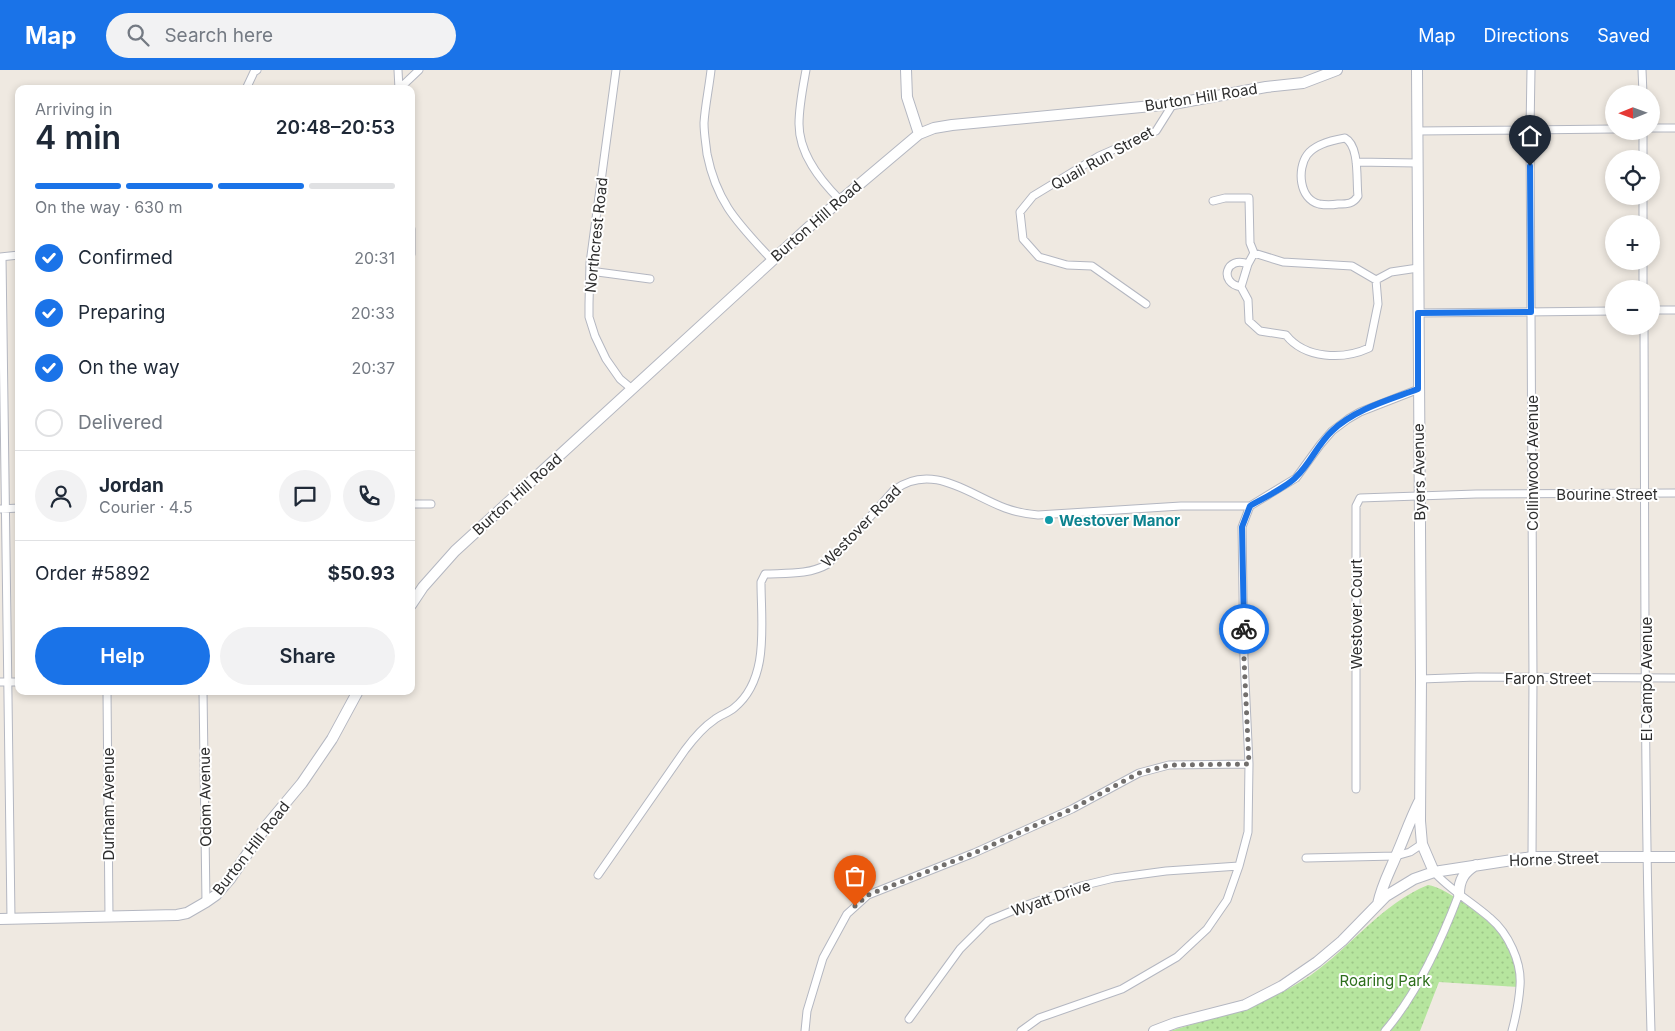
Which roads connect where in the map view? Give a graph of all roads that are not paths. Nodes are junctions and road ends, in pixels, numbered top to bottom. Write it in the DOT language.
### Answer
graph roads {
  1 [pos="257,70"];
  2 [pos="398,70"];
  3 [pos="419,70"];
  4 [pos="616,70"];
  5 [pos="711,70"];
  6 [pos="806,70"];
  7 [pos="906,70"];
  8 [pos="1337,70"];
  9 [pos="1417,70"];
  10 [pos="1531,70"];
  11 [pos="1642,70"];
  12 [pos="248,85"];
  13 [pos="399,85"];
  14 [pos="403,85"];
  15 [pos="1642,85"];
  16 [pos="1173,104"];
  17 [pos="1660,128"];
  18 [pos="1675,128"];
  19 [pos="1605,129"];
  20 [pos="1530,130"];
  21 [pos="1417,132"];
  22 [pos="919,134"];
  23 [pos="1356,162"];
  24 [pos="1417,163"];
  25 [pos="840,200"];
  26 [pos="1212,201"];
  27 [pos="1254,253"];
  28 [pos="15,255"];
  29 [pos="1,257"];
  30 [pos="772,260"];
  31 [pos="1248,264"];
  32 [pos="1418,268"];
  33 [pos="590,271"];
  34 [pos="650,279"];
  35 [pos="1376,280"];
  36 [pos="1241,287"];
  37 [pos="1146,304"];
  38 [pos="1660,310"];
  39 [pos="1675,310"];
  40 [pos="1605,311"];
  41 [pos="1531,312"];
  42 [pos="1418,313"];
  43 [pos="1644,335"];
  44 [pos="632,389"];
  45 [pos="1418,389"];
  46 [pos="1645,493"];
  47 [pos="1675,493"];
  48 [pos="1532,494"];
  49 [pos="1419,496"];
  50 [pos="415,504"];
  51 [pos="431,504"];
  52 [pos="1250,506"];
  53 [pos="3,509"];
  54 [pos="415,600"];
  55 [pos="1646,677"];
  56 [pos="1533,678"];
  57 [pos="1675,678"];
  58 [pos="1421,679"];
  59 [pos="4,682"];
  60 [pos="107,695"];
  61 [pos="203,695"];
  62 [pos="356,695"];
  63 [pos="1249,764"];
  64 [pos="1356,789"];
  65 [pos="1420,801"];
  66 [pos="1422,844"];
  67 [pos="1396,856"];
  68 [pos="1532,857"];
  69 [pos="1646,857"];
  70 [pos="1675,857"];
  71 [pos="1306,858"];
  72 [pos="1477,865"];
  73 [pos="1240,866"];
  74 [pos="1434,872"];
  75 [pos="598,875"];
  76 [pos="1459,894"];
  77 [pos="206,902"];
  78 [pos="1378,904"];
  79 [pos="109,917"];
  80 [pos="0,918"];
  81 [pos="11,918"];
  82 [pos="909,1019"];
  83 [pos="805,1031"];
  84 [pos="1021,1031"];
  85 [pos="1154,1031"];
  86 [pos="1386,1031"];
  87 [pos="1512,1031"];
  88 [pos="1651,1031"];
  1 -- 12 [label="street"];
  2 -- 13 [label="street"];
  3 -- 14 [label="street"];
  4 -- 33 [label="street, Northcrest Road"];
  5 -- 30 [label="street"];
  6 -- 25 [label="street"];
  7 -- 22 [label="street"];
  8 -- 16 [label="street, Burton Hill Road"];
  9 -- 21 [label="street, Byers Avenue"];
  10 -- 20 [label="street, Collinwood Avenue"];
  11 -- 15 [label="street"];
  16 -- 22 [label="street, Burton Hill Road"];
  16 -- 37 [label="street, Quail Run Street"];
  17 -- 18 [label="street"];
  19 -- 20 [label="street"];
  20 -- 21 [label="street"];
  20 -- 41 [label="street, Collinwood Avenue"];
  21 -- 24 [label="street, Byers Avenue"];
  22 -- 25 [label="street, Burton Hill Road"];
  23 -- 23 [label="street"];
  23 -- 24 [label="street"];
  24 -- 32 [label="street, Byers Avenue"];
  25 -- 30 [label="street, Burton Hill Road"];
  26 -- 27 [label="street"];
  27 -- 31 [label="street"];
  27 -- 35 [label="street"];
  28 -- 29 [label="street"];
  29 -- 53 [label="street"];
  30 -- 44 [label="street, Burton Hill Road"];
  31 -- 36 [label="street"];
  31 -- 36 [label="street"];
  32 -- 35 [label="street"];
  32 -- 42 [label="street, Byers Avenue"];
  33 -- 34 [label="street"];
  33 -- 44 [label="street, Northcrest Road"];
  35 -- 36 [label="street"];
  38 -- 39 [label="street"];
  40 -- 41 [label="street"];
  41 -- 42 [label="street"];
  41 -- 48 [label="street, Collinwood Avenue"];
  42 -- 45 [label="street, Byers Avenue"];
  43 -- 46 [label="street, El Campo Avenue"];
  44 -- 54 [label="street, Burton Hill Road"];
  45 -- 49 [label="street, Byers Avenue"];
  45 -- 52 [label="street"];
  46 -- 47 [label="street, Bourine Street"];
  46 -- 48 [label="street, Bourine Street"];
  46 -- 55 [label="street, El Campo Avenue"];
  48 -- 49 [label="street, Bourine Street"];
  48 -- 56 [label="street, Collinwood Avenue"];
  49 -- 58 [label="street, Byers Avenue"];
  49 -- 64 [label="street, Westover Court"];
  50 -- 51 [label="street"];
  52 -- 63 [label="street"];
  52 -- 75 [label="street, Westover Road"];
  53 -- 59 [label="street"];
  55 -- 56 [label="street, Faron Street"];
  55 -- 57 [label="street, Faron Street"];
  55 -- 69 [label="street, El Campo Avenue"];
  56 -- 58 [label="street, Faron Street"];
  56 -- 68 [label="street, Collinwood Avenue"];
  58 -- 65 [label="street, Byers Avenue"];
  59 -- 81 [label="street"];
  60 -- 79 [label="street, Durham Avenue"];
  61 -- 77 [label="street, Odom Avenue"];
  62 -- 77 [label="street, Burton Hill Road"];
  63 -- 73 [label="street"];
  63 -- 83 [label="street"];
  65 -- 66 [label="street, Byers Avenue"];
  65 -- 67 [label="street"];
  66 -- 67 [label="street"];
  66 -- 74 [label="street, Byers Avenue"];
  67 -- 71 [label="street"];
  67 -- 78 [label="street"];
  68 -- 69 [label="street, Horne Street"];
  68 -- 72 [label="street, Horne Street"];
  69 -- 70 [label="street, Horne Street"];
  69 -- 88 [label="street, El Campo Avenue"];
  72 -- 74 [label="street, Horne Street"];
  72 -- 76 [label="street"];
  73 -- 82 [label="street, Wyatt Drive"];
  73 -- 84 [label="street"];
  74 -- 76 [label="street"];
  74 -- 78 [label="street, Horne Street"];
  76 -- 86 [label="street"];
  76 -- 87 [label="street"];
  77 -- 79 [label="street, Burton Hill Road"];
  78 -- 85 [label="street, Horne Street"];
  79 -- 81 [label="street, Burton Hill Road"];
  80 -- 81 [label="street, Burton Hill Road"];
}
